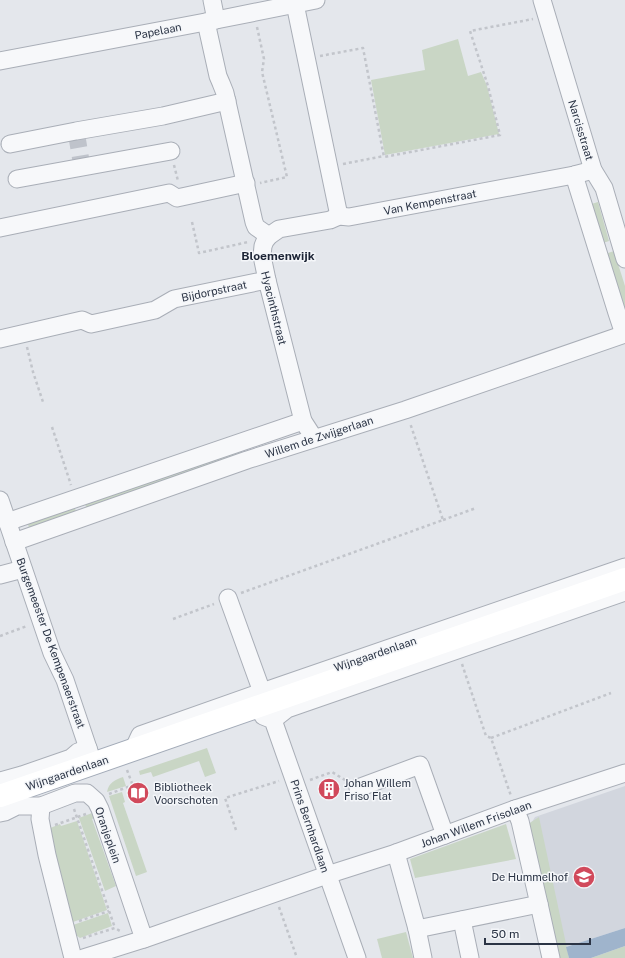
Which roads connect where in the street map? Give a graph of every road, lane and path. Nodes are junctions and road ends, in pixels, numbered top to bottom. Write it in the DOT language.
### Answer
graph roads {
  1 [pos="212,0"];
  2 [pos="316,0"];
  3 [pos="542,0"];
  4 [pos="295,4"];
  5 [pos="254,12"];
  6 [pos="547,16"];
  7 [pos="211,21"];
  8 [pos="306,58"];
  9 [pos="0,61"];
  10 [pos="227,101"];
  11 [pos="10,144"];
  12 [pos="171,150"];
  13 [pos="384,156"];
  14 [pos="330,166"];
  15 [pos="594,170"];
  16 [pos="574,175"];
  17 [pos="17,179"];
  18 [pos="246,184"];
  19 [pos="339,216"];
  20 [pos="192,222"];
  21 [pos="0,228"];
  22 [pos="265,234"];
  23 [pos="625,259"];
  24 [pos="267,280"];
  25 [pos="25,334"];
  26 [pos="625,334"];
  27 [pos="0,340"];
  28 [pos="43,402"];
  29 [pos="405,410"];
  30 [pos="303,421"];
  31 [pos="52,426"];
  32 [pos="314,438"];
  33 [pos="76,499"];
  34 [pos="0,500"];
  35 [pos="476,508"];
  36 [pos="443,520"];
  37 [pos="7,522"];
  38 [pos="14,542"];
  39 [pos="625,567"];
  40 [pos="23,569"];
  41 [pos="0,575"];
  42 [pos="625,579"];
  43 [pos="625,592"];
  44 [pos="228,598"];
  45 [pos="173,619"];
  46 [pos="40,620"];
  47 [pos="0,636"];
  48 [pos="458,650"];
  49 [pos="262,692"];
  50 [pos="610,693"];
  51 [pos="248,710"];
  52 [pos="273,720"];
  53 [pos="491,738"];
  54 [pos="91,756"];
  55 [pos="130,759"];
  56 [pos="625,773"];
  57 [pos="0,781"];
  58 [pos="290,782"];
  59 [pos="358,788"];
  60 [pos="69,795"];
  61 [pos="0,796"];
  62 [pos="98,805"];
  63 [pos="41,806"];
  64 [pos="515,809"];
  65 [pos="0,814"];
  66 [pos="77,818"];
  67 [pos="42,829"];
  68 [pos="236,830"];
  69 [pos="445,835"];
  70 [pos="396,853"];
  71 [pos="327,875"];
  72 [pos="274,893"];
  73 [pos="540,904"];
  74 [pos="109,911"];
  75 [pos="462,920"];
  76 [pos="65,925"];
  77 [pos="115,928"];
  78 [pos="416,929"];
  79 [pos="144,939"];
  80 [pos="74,958"];
  81 [pos="83,958"];
  82 [pos="297,958"];
  83 [pos="357,958"];
  84 [pos="423,958"];
  85 [pos="470,958"];
  86 [pos="550,958"];
  1 -- 7 [label="street"];
  2 -- 4 [label="street, Papelaan"];
  3 -- 6 [label="street, Narcisstraat"];
  4 -- 5 [label="street, Papelaan"];
  4 -- 8 [label="street"];
  5 -- 7 [label="street, Papelaan"];
  5 -- 18 [label="path"];
  6 -- 13 [label="path"];
  6 -- 15 [label="street, Narcisstraat"];
  7 -- 9 [label="street, Papelaan"];
  7 -- 10 [label="street"];
  8 -- 13 [label="path"];
  8 -- 14 [label="street"];
  10 -- 11 [label="street"];
  10 -- 18 [label="street"];
  12 -- 17 [label="street"];
  13 -- 14 [label="path"];
  14 -- 19 [label="street"];
  15 -- 16 [label="street, Van Kempenstraat"];
  15 -- 23 [label="street, Narcisstraat"];
  16 -- 19 [label="street, Van Kempenstraat"];
  16 -- 26 [label="street, Narcisstraat"];
  18 -- 21 [label="street"];
  18 -- 22 [label="street"];
  19 -- 22 [label="street, Van Kempenstraat"];
  20 -- 22 [label="path"];
  22 -- 24 [label="street, Hyacinthstraat"];
  24 -- 25 [label="street, Bijdorpstraat"];
  24 -- 30 [label="street, Hyacinthstraat"];
  25 -- 27 [label="street, Bijdorpstraat"];
  25 -- 28 [label="path"];
  26 -- 29 [label="street, Willem de Zwijgerlaan"];
  29 -- 32 [label="street, Willem de Zwijgerlaan"];
  29 -- 36 [label="path"];
  30 -- 32 [label="street, Hyacinthstraat"];
  30 -- 33 [label="street, Willem de Zwijgerlaan"];
  31 -- 33 [label="path"];
  32 -- 38 [label="street, Willem de Zwijgerlaan"];
  33 -- 37 [label="street, Willem de Zwijgerlaan"];
  34 -- 37 [label="street, Burgemeester De Kempenaerstraat"];
  35 -- 36 [label="path"];
  36 -- 44 [label="path"];
  37 -- 38 [label="street, Burgemeester De Kempenaerstraat"];
  38 -- 40 [label="street, Burgemeester De Kempenaerstraat"];
  39 -- 49 [label="street, Wijngaardenlaan"];
  40 -- 41 [label="street"];
  40 -- 46 [label="street, Burgemeester De Kempenaerstraat"];
  42 -- 51 [label="main road, Wijngaardenlaan"];
  43 -- 48 [label="street, Wijngaardenlaan"];
  44 -- 45 [label="path"];
  44 -- 49 [label="street"];
  46 -- 47 [label="path"];
  46 -- 54 [label="street, Burgemeester De Kempenaerstraat"];
  48 -- 52 [label="street, Wijngaardenlaan"];
  48 -- 53 [label="path"];
  49 -- 55 [label="street, Wijngaardenlaan"];
  50 -- 53 [label="path"];
  51 -- 52 [label="street"];
  51 -- 55 [label="main road, Wijngaardenlaan"];
  52 -- 58 [label="street, Prins Bernhardlaan"];
  53 -- 64 [label="path"];
  54 -- 55 [label="main road, Wijngaardenlaan"];
  54 -- 57 [label="street, Wijngaardenlaan"];
  54 -- 61 [label="main road, Wijngaardenlaan"];
  55 -- 62 [label="path"];
  56 -- 64 [label="street, Johan Willem Frisolaan"];
  58 -- 59 [label="path"];
  58 -- 68 [label="path"];
  58 -- 71 [label="street, Prins Bernhardlaan"];
  59 -- 69 [label="street"];
  60 -- 62 [label="street, Oranjeplein"];
  60 -- 63 [label="street, Oranjeplein"];
  60 -- 66 [label="path"];
  62 -- 66 [label="path"];
  62 -- 79 [label="street, Oranjeplein"];
  63 -- 65 [label="street, Wijngaardenlaan"];
  63 -- 67 [label="street"];
  64 -- 69 [label="street, Johan Willem Frisolaan"];
  64 -- 73 [label="street"];
  66 -- 67 [label="path"];
  66 -- 74 [label="path"];
  67 -- 76 [label="street"];
  69 -- 70 [label="street, Johan Willem Frisolaan"];
  70 -- 71 [label="street, Johan Willem Frisolaan"];
  70 -- 78 [label="street"];
  71 -- 72 [label="street, Johan Willem Frisolaan"];
  71 -- 83 [label="street, Prins Bernhardlaan"];
  72 -- 79 [label="street, Johan Willem Frisolaan"];
  72 -- 82 [label="path"];
  73 -- 75 [label="street"];
  73 -- 86 [label="street"];
  74 -- 76 [label="path"];
  74 -- 77 [label="path"];
  75 -- 78 [label="street"];
  75 -- 85 [label="street"];
  76 -- 80 [label="street"];
  78 -- 84 [label="street"];
  79 -- 81 [label="street, Johan Willem Frisolaan"];
}
